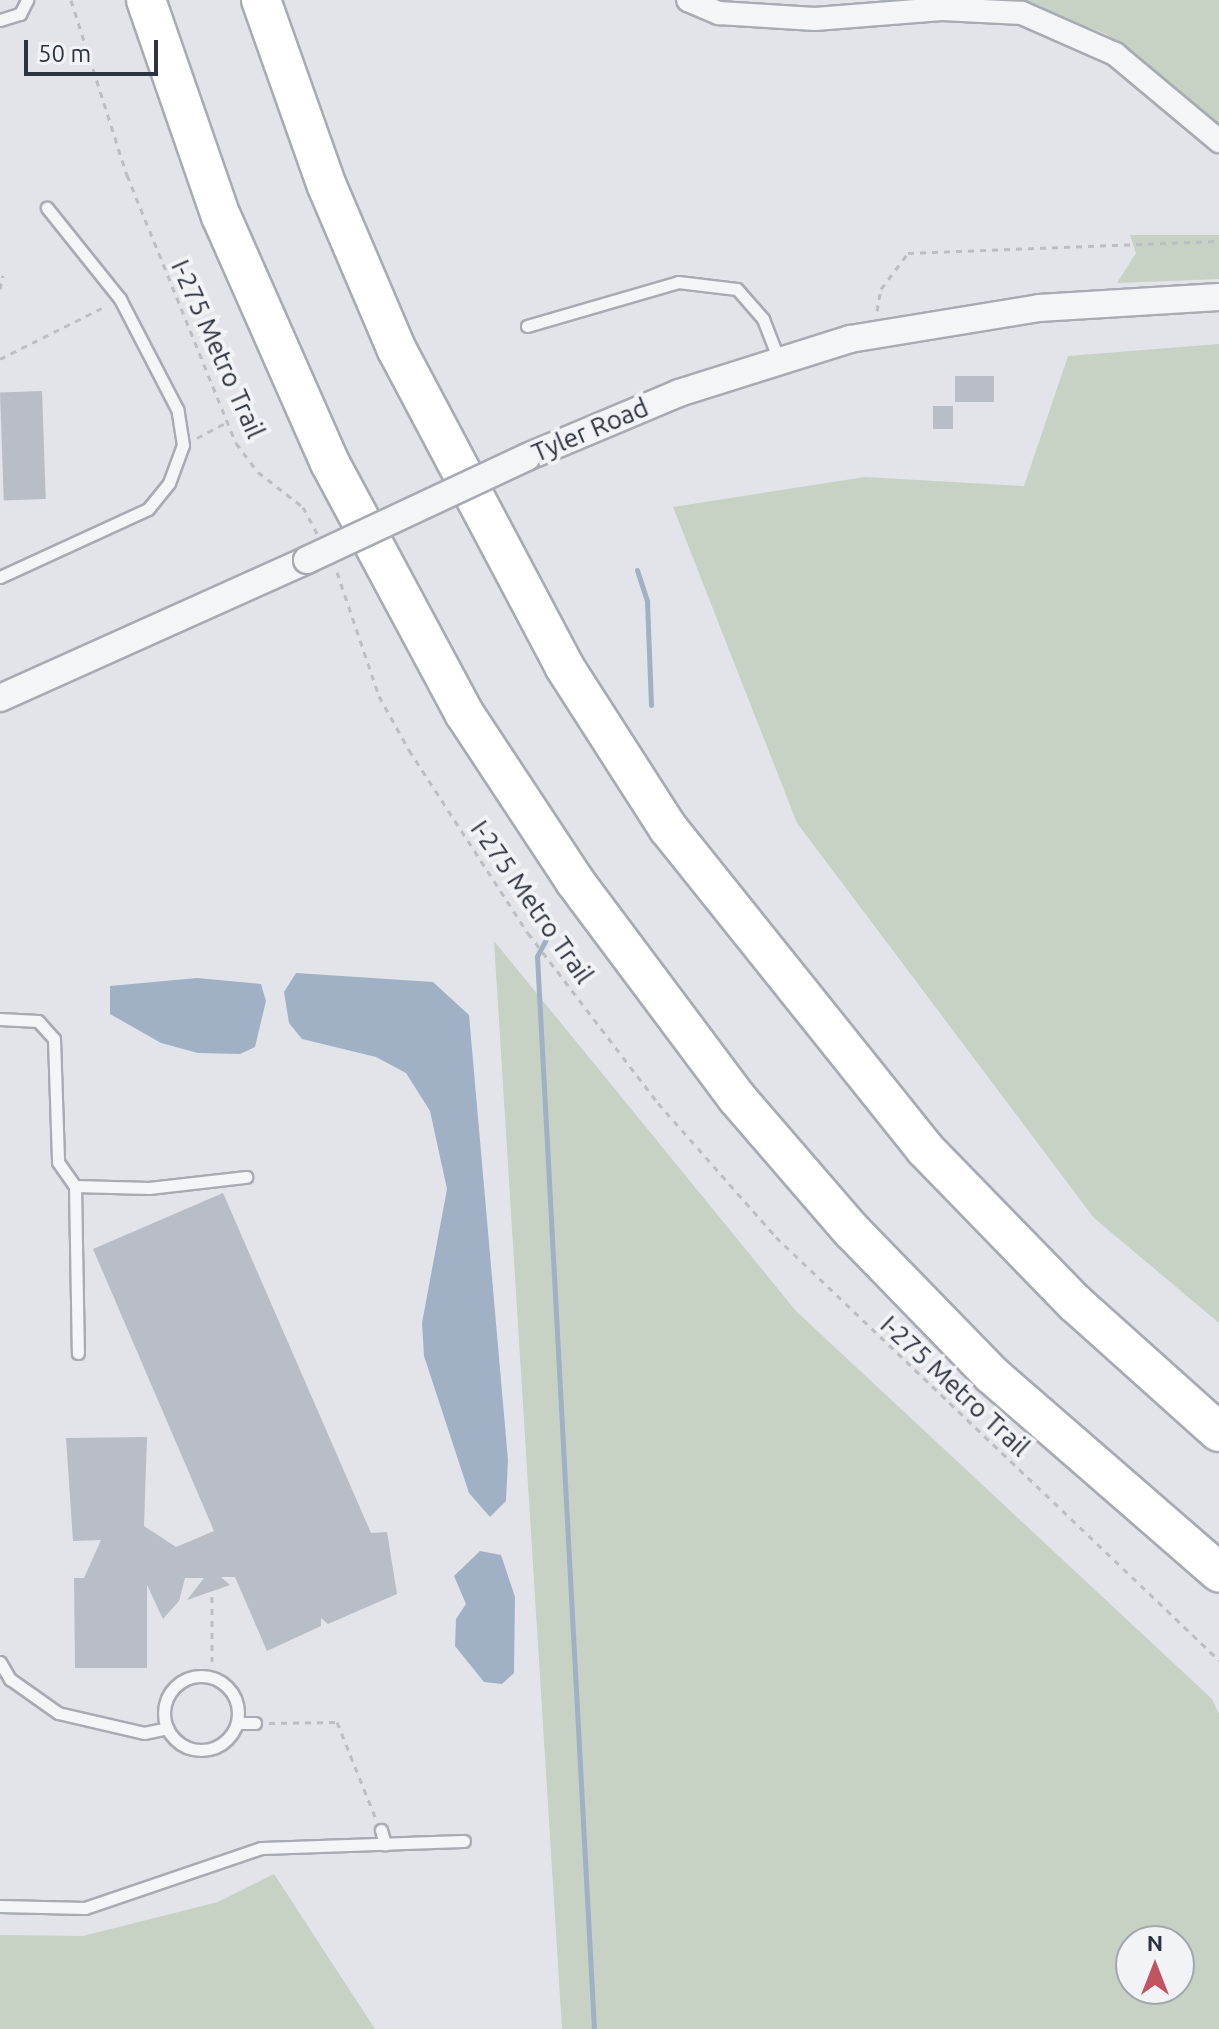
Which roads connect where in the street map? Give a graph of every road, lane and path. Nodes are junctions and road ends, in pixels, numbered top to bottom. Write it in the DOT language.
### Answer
graph roads {
  1 [pos="27,0"];
  2 [pos="71,0"];
  3 [pos="146,0"];
  4 [pos="261,0"];
  5 [pos="688,0"];
  6 [pos="0,20"];
  7 [pos="1219,141"];
  8 [pos="47,208"];
  9 [pos="1219,241"];
  10 [pos="3,275"];
  11 [pos="0,289"];
  12 [pos="1219,297"];
  13 [pos="120,299"];
  14 [pos="527,326"];
  15 [pos="872,334"];
  16 [pos="0,359"];
  17 [pos="779,360"];
  18 [pos="227,422"];
  19 [pos="183,445"];
  20 [pos="320,555"];
  21 [pos="0,577"];
  22 [pos="0,698"];
  23 [pos="0,1019"];
  24 [pos="246,1177"];
  25 [pos="75,1186"];
  26 [pos="78,1353"];
  27 [pos="1219,1432"];
  28 [pos="1219,1572"];
  29 [pos="212,1591"];
  30 [pos="1219,1660"];
  31 [pos="0,1662"];
  32 [pos="212,1662"];
  33 [pos="237,1723"];
  34 [pos="255,1723"];
  35 [pos="167,1728"];
  36 [pos="381,1830"];
  37 [pos="464,1841"];
  38 [pos="385,1844"];
  39 [pos="0,1906"];
  1 -- 6 [label="lane"];
  2 -- 18 [label="path, I-275 Metro Trail"];
  3 -- 28 [label="highway"];
  4 -- 27 [label="highway"];
  5 -- 7 [label="street"];
  8 -- 13 [label="lane"];
  9 -- 15 [label="path"];
  10 -- 11 [label="path"];
  12 -- 15 [label="street, Tyler Road"];
  13 -- 16 [label="path"];
  13 -- 19 [label="lane"];
  14 -- 17 [label="lane"];
  15 -- 17 [label="street, Tyler Road"];
  17 -- 20 [label="street, Tyler Road, bridge"];
  18 -- 19 [label="path"];
  18 -- 20 [label="path, I-275 Metro Trail"];
  19 -- 21 [label="lane"];
  20 -- 22 [label="street, Tyler Road"];
  20 -- 30 [label="path, I-275 Metro Trail"];
  23 -- 25 [label="lane"];
  24 -- 25 [label="lane"];
  25 -- 26 [label="lane"];
  29 -- 32 [label="path"];
  31 -- 35 [label="lane"];
  33 -- 34 [label="lane"];
  33 -- 35 [label="lane"];
  33 -- 35 [label="lane"];
  34 -- 36 [label="path"];
  36 -- 38 [label="lane"];
  37 -- 38 [label="lane"];
  38 -- 39 [label="lane"];
}
